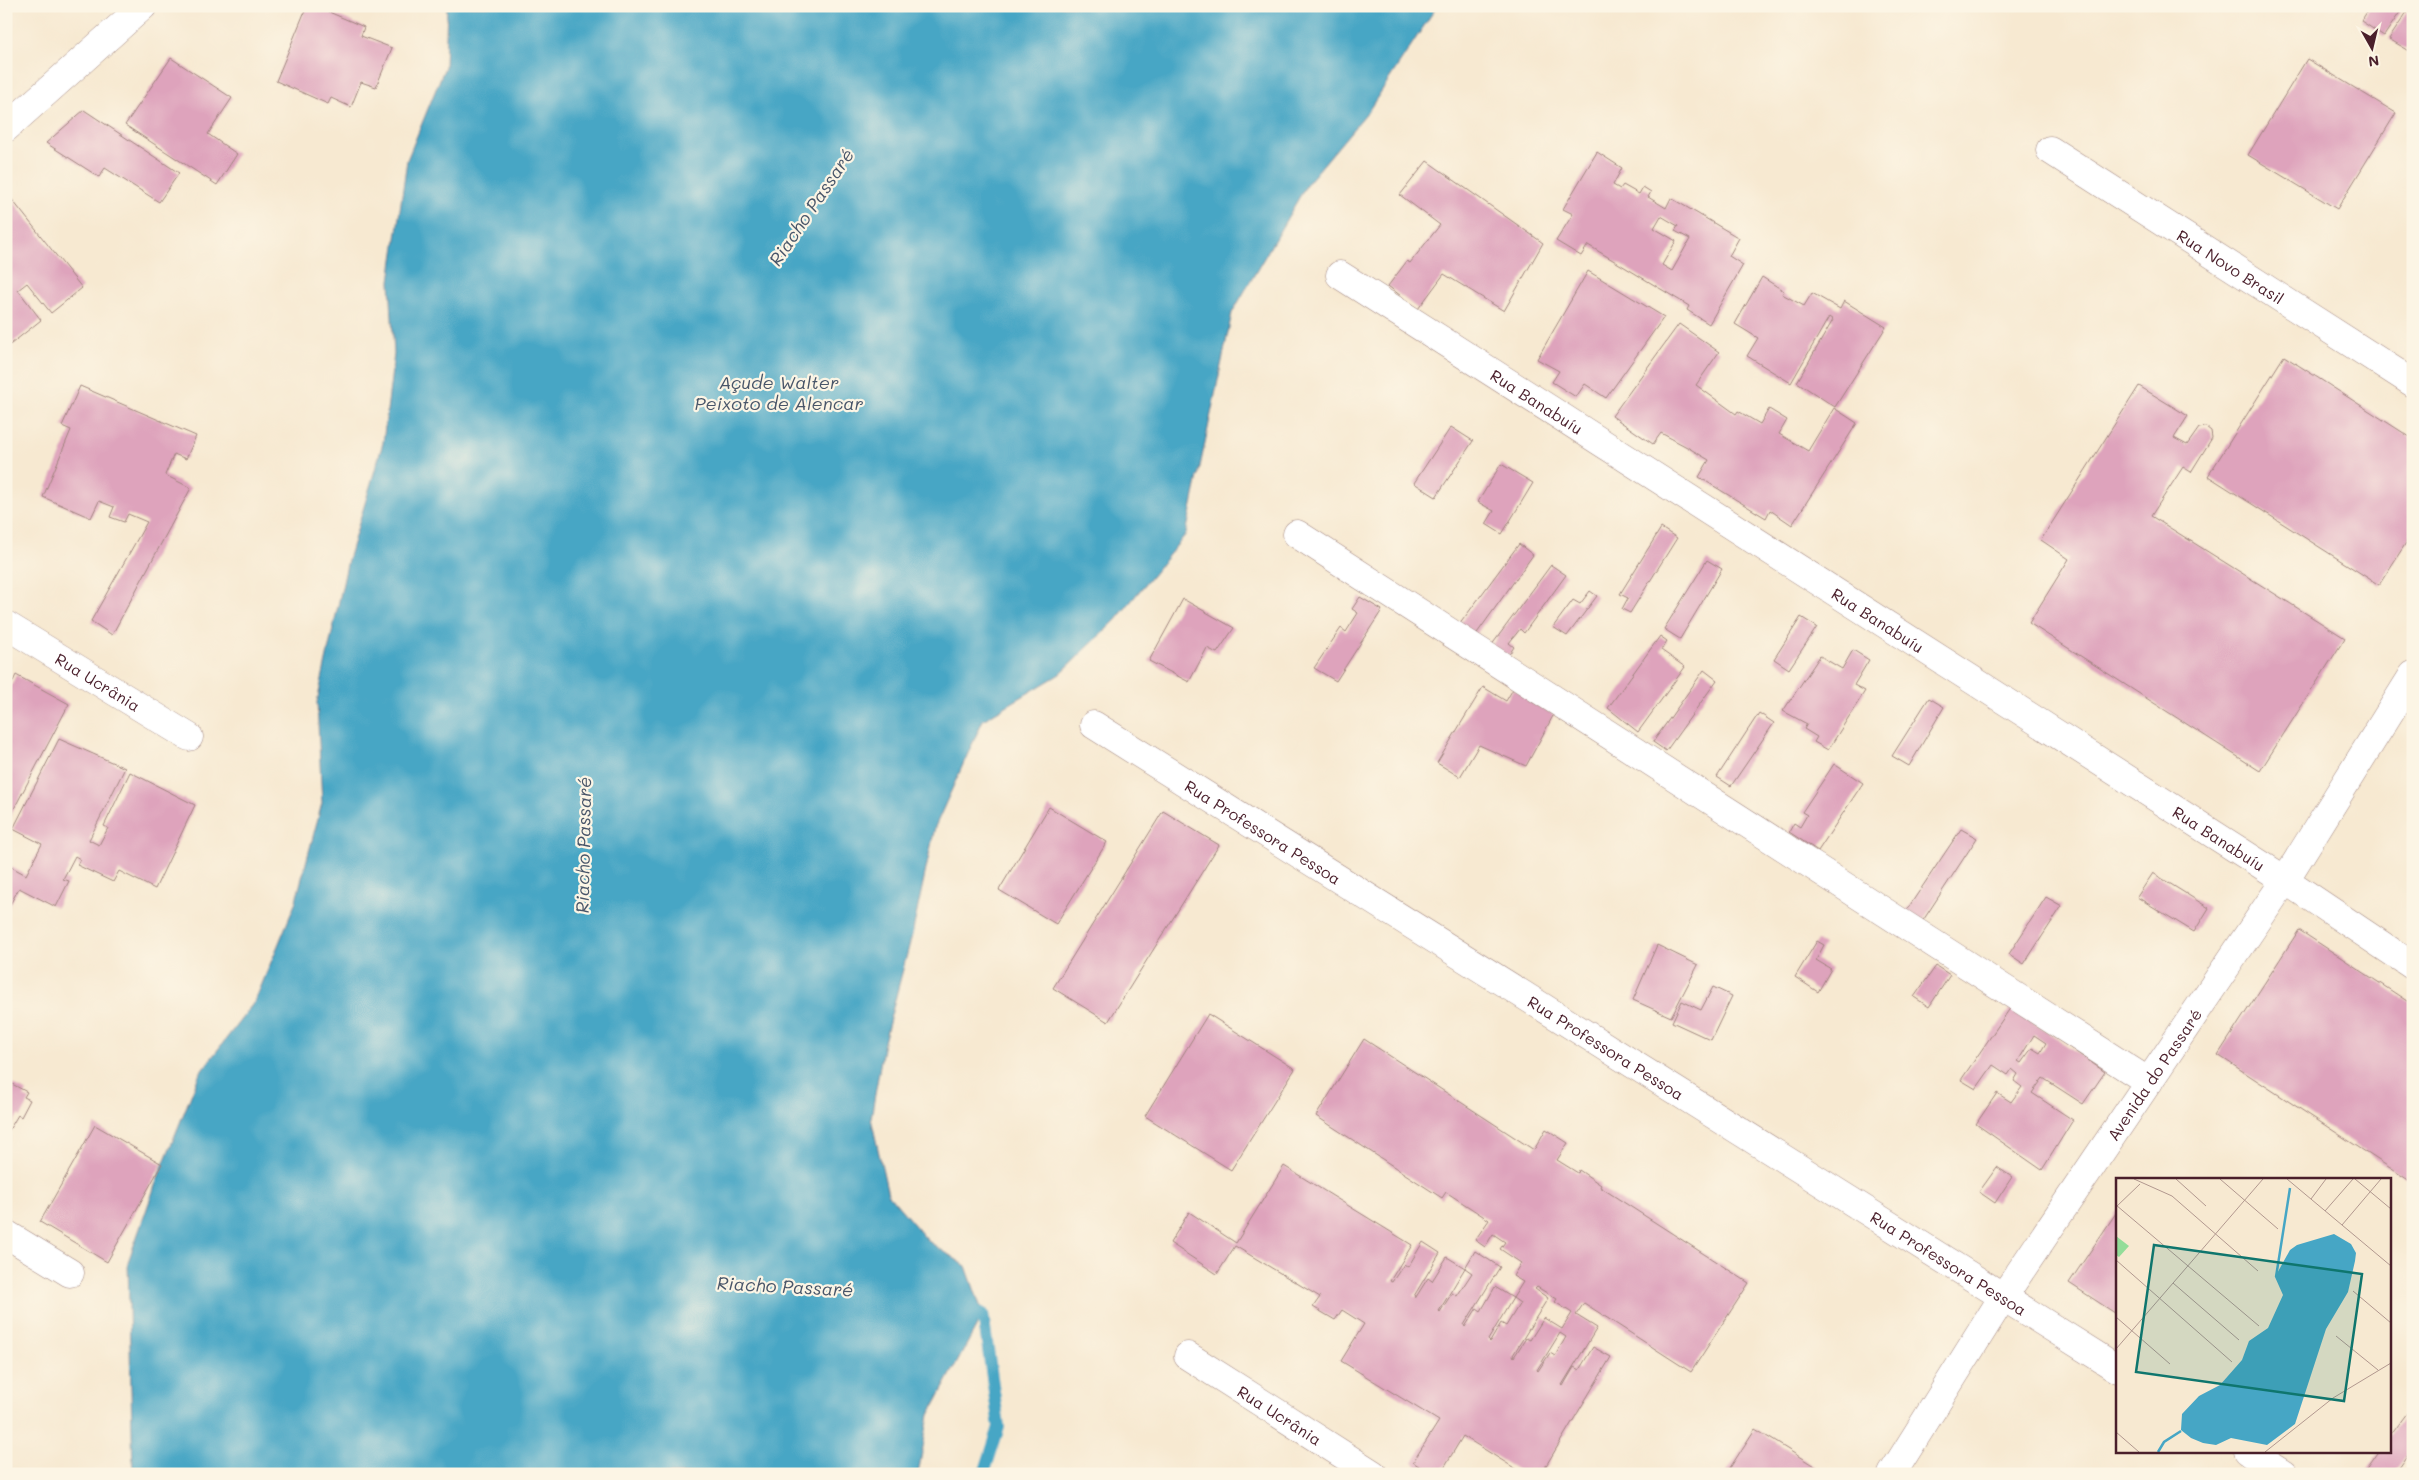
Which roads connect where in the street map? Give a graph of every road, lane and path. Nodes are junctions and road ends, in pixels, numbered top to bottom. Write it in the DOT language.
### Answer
graph roads {
  1 [pos="142,6"];
  2 [pos="6,128"];
  3 [pos="2050,150"];
  4 [pos="1340,276"];
  5 [pos="2413,383"];
  6 [pos="1297,534"];
  7 [pos="6,625"];
  8 [pos="2413,675"];
  9 [pos="1094,724"];
  10 [pos="189,738"];
  11 [pos="2285,880"];
  12 [pos="2413,966"];
  13 [pos="2149,1082"];
  14 [pos="6,1234"];
  15 [pos="70,1273"];
  16 [pos="2004,1297"];
  17 [pos="1188,1356"];
  18 [pos="2116,1368"];
  19 [pos="2250,1452"];
  20 [pos="1373,1474"];
  21 [pos="1892,1474"];
  22 [pos="2284,1474"];
  1 -- 2 [label="street"];
  3 -- 5 [label="street, Rua Novo Brasil"];
  4 -- 11 [label="street, Rua Banabuíu"];
  6 -- 13 [label="street"];
  7 -- 10 [label="street, Rua Ucrânia"];
  8 -- 11 [label="street, Avenida do Passaré"];
  9 -- 16 [label="street, Rua Professora Pessoa"];
  11 -- 12 [label="street, Rua Banabuíu"];
  11 -- 13 [label="street, Avenida do Passaré"];
  13 -- 16 [label="street, Avenida do Passaré"];
  14 -- 15 [label="street"];
  16 -- 18 [label="street, Rua Professora Pessoa"];
  16 -- 21 [label="street, Avenida do Passaré"];
  17 -- 20 [label="street, Rua Ucrânia"];
  19 -- 22 [label="street"];
}
